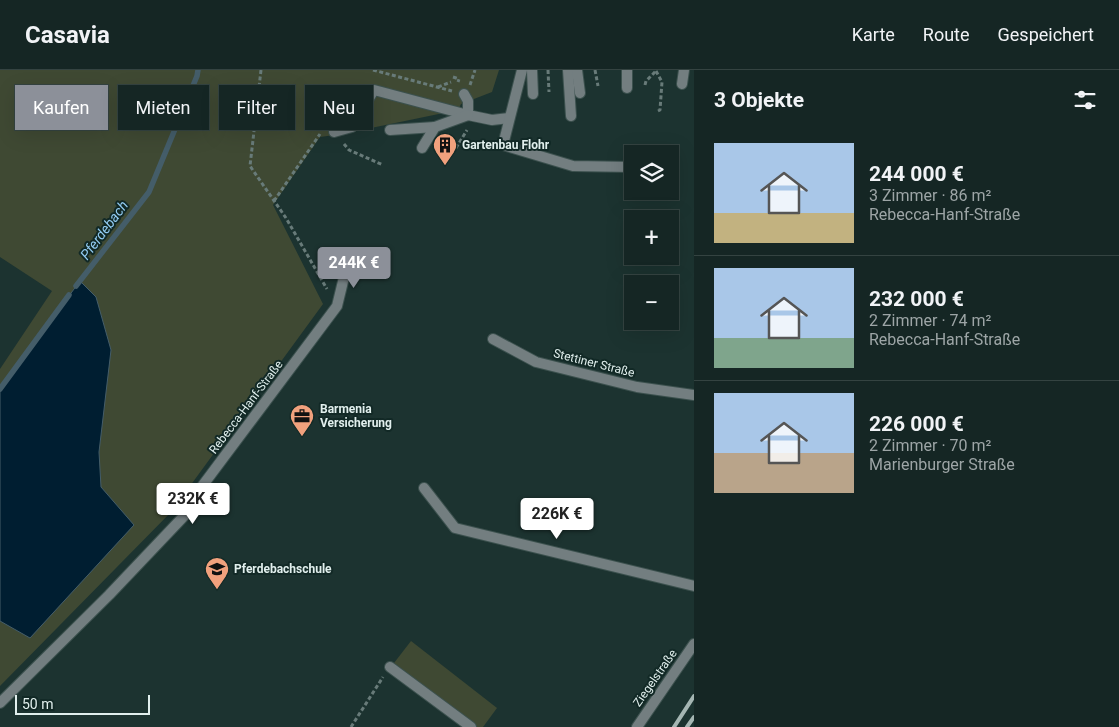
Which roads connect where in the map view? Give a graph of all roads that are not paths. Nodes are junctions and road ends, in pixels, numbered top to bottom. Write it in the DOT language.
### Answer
graph roads {
  1 [pos="522,70"];
  2 [pos="532,70"];
  3 [pos="568,70"];
  4 [pos="577,70"];
  5 [pos="627,70"];
  6 [pos="684,70"];
  7 [pos="682,84"];
  8 [pos="627,88"];
  9 [pos="580,93"];
  10 [pos="464,94"];
  11 [pos="533,94"];
  12 [pos="468,115"];
  13 [pos="571,116"];
  14 [pos="509,118"];
  15 [pos="435,128"];
  16 [pos="390,130"];
  17 [pos="334,132"];
  18 [pos="422,148"];
  19 [pos="624,167"];
  20 [pos="347,265"];
  21 [pos="493,339"];
  22 [pos="694,395"];
  23 [pos="424,488"];
  24 [pos="694,586"];
  25 [pos="694,644"];
  26 [pos="390,667"];
  27 [pos="0,704"];
  28 [pos="471,727"];
  29 [pos="636,727"];
  1 -- 14 [label="street"];
  2 -- 11 [label="street"];
  3 -- 13 [label="street"];
  4 -- 9 [label="street"];
  5 -- 8 [label="street"];
  6 -- 7 [label="street"];
  10 -- 12 [label="street"];
  12 -- 14 [label="street"];
  12 -- 15 [label="street"];
  12 -- 17 [label="street"];
  14 -- 19 [label="street"];
  15 -- 16 [label="street"];
  15 -- 18 [label="street"];
  20 -- 27 [label="street, Rebecca-Hanf-Straße"];
  21 -- 22 [label="street, Stettiner Straße"];
  23 -- 24 [label="street"];
  25 -- 29 [label="street, Ziegelstraße"];
  26 -- 28 [label="street"];
}
